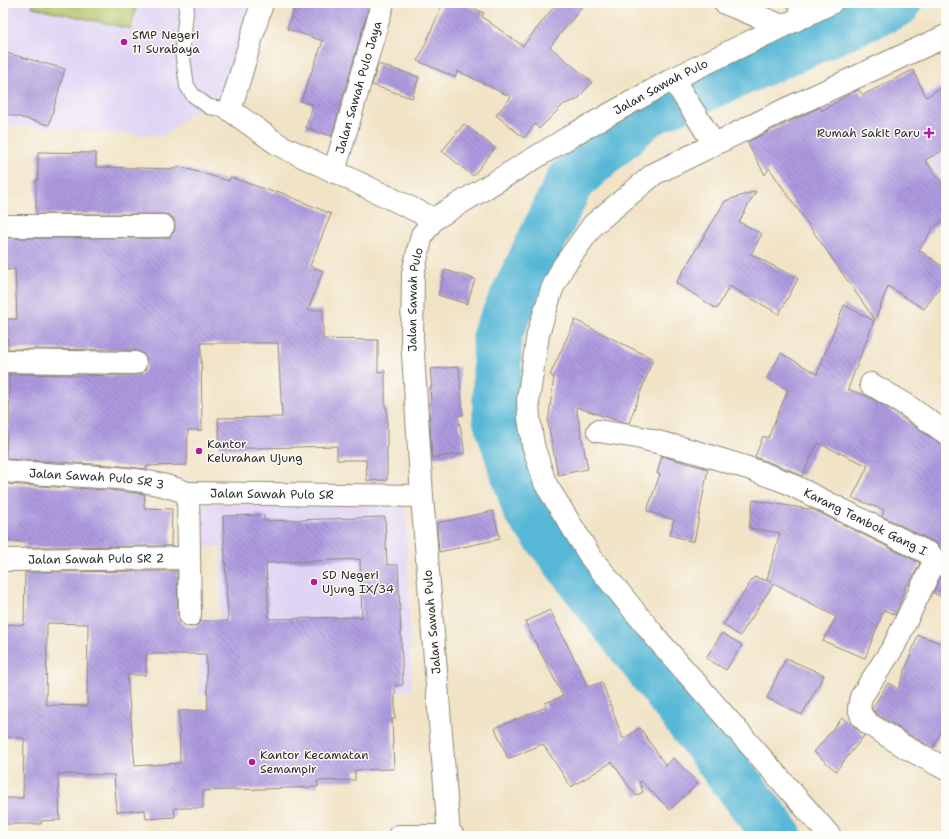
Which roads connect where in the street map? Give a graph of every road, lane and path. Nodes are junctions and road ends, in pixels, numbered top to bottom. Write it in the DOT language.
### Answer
graph roads {
  1 [pos="187,3"];
  2 [pos="262,3"];
  3 [pos="383,3"];
  4 [pos="725,3"];
  5 [pos="831,3"];
  6 [pos="802,9"];
  7 [pos="782,26"];
  8 [pos="946,36"];
  9 [pos="678,87"];
  10 [pos="230,110"];
  11 [pos="710,138"];
  12 [pos="334,172"];
  13 [pos="434,218"];
  14 [pos="3,226"];
  15 [pos="163,226"];
  16 [pos="3,361"];
  17 [pos="135,363"];
  18 [pos="871,384"];
  19 [pos="598,431"];
  20 [pos="946,433"];
  21 [pos="3,471"];
  22 [pos="188,493"];
  23 [pos="422,496"];
  24 [pos="189,558"];
  25 [pos="3,560"];
  26 [pos="190,615"];
  27 [pos="946,769"];
  28 [pos="399,836"];
  29 [pos="451,836"];
  30 [pos="830,836"];
  1 -- 10 [label="lane"];
  2 -- 10 [label="main road"];
  3 -- 12 [label="main road, Jalan Sawah Pulo Jaya"];
  4 -- 7 [label="main road"];
  5 -- 6 [label="main road, Jalan Sawah Pulo"];
  6 -- 7 [label="main road, Jalan Sawah Pulo"];
  7 -- 9 [label="main road, Jalan Sawah Pulo"];
  8 -- 11 [label="main road"];
  9 -- 11 [label="main road"];
  9 -- 13 [label="main road, Jalan Sawah Pulo"];
  10 -- 12 [label="main road"];
  11 -- 30 [label="main road"];
  12 -- 13 [label="main road"];
  13 -- 23 [label="main road, Jalan Sawah Pulo"];
  14 -- 15 [label="main road"];
  16 -- 17 [label="main road"];
  18 -- 20 [label="main road"];
  19 -- 27 [label="main road, Karang Tembok Gang I"];
  21 -- 22 [label="main road, Jalan Sawah Pulo SR 3"];
  22 -- 23 [label="main road, Jalan Sawah Pulo SR"];
  22 -- 24 [label="main road"];
  23 -- 29 [label="main road, Jalan Sawah Pulo"];
  24 -- 25 [label="main road, Jalan Sawah Pulo SR 2"];
  24 -- 26 [label="main road"];
  28 -- 29 [label="main road"];
}
